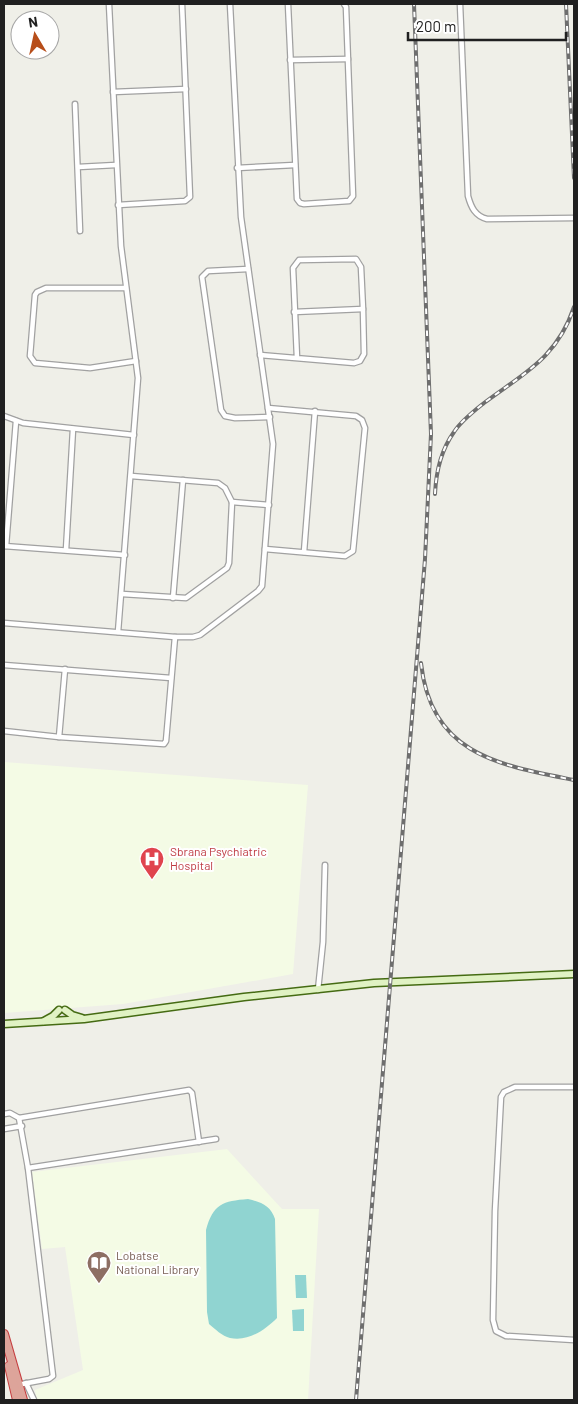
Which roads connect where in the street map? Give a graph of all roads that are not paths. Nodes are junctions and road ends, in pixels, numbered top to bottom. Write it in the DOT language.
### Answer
graph roads {
  1 [pos="109,4"];
  2 [pos="182,4"];
  3 [pos="230,4"];
  4 [pos="288,4"];
  5 [pos="344,4"];
  6 [pos="460,4"];
  7 [pos="348,58"];
  8 [pos="290,60"];
  9 [pos="186,89"];
  10 [pos="113,92"];
  11 [pos="75,104"];
  12 [pos="116,165"];
  13 [pos="295,165"];
  14 [pos="78,167"];
  15 [pos="237,168"];
  16 [pos="118,205"];
  17 [pos="574,218"];
  18 [pos="80,231"];
  19 [pos="248,269"];
  20 [pos="126,288"];
  21 [pos="363,309"];
  22 [pos="294,312"];
  23 [pos="260,355"];
  24 [pos="297,358"];
  25 [pos="136,361"];
  26 [pos="268,408"];
  27 [pos="315,411"];
  28 [pos="4,416"];
  29 [pos="270,417"];
  30 [pos="16,421"];
  31 [pos="74,429"];
  32 [pos="134,435"];
  33 [pos="131,476"];
  34 [pos="183,480"];
  35 [pos="232,502"];
  36 [pos="269,505"];
  37 [pos="5,546"];
  38 [pos="266,549"];
  39 [pos="66,550"];
  40 [pos="304,552"];
  41 [pos="125,555"];
  42 [pos="122,594"];
  43 [pos="173,598"];
  44 [pos="4,622"];
  45 [pos="118,632"];
  46 [pos="175,637"];
  47 [pos="4,665"];
  48 [pos="65,669"];
  49 [pos="171,678"];
  50 [pos="4,731"];
  51 [pos="59,737"];
  52 [pos="325,865"];
  53 [pos="574,974"];
  54 [pos="318,990"];
  55 [pos="84,1019"];
  56 [pos="40,1023"];
  57 [pos="4,1024"];
  58 [pos="574,1087"];
  59 [pos="4,1114"];
  60 [pos="19,1118"];
  61 [pos="22,1126"];
  62 [pos="4,1129"];
  63 [pos="216,1139"];
  64 [pos="199,1142"];
  65 [pos="28,1168"];
  66 [pos="4,1334"];
  67 [pos="4,1338"];
  68 [pos="574,1340"];
  69 [pos="20,1384"];
  70 [pos="17,1400"];
  71 [pos="23,1400"];
  72 [pos="34,1400"];
  1 -- 10 [label="street"];
  2 -- 9 [label="street"];
  3 -- 15 [label="street"];
  4 -- 8 [label="street"];
  5 -- 7 [label="street"];
  6 -- 17 [label="street"];
  7 -- 8 [label="street"];
  7 -- 13 [label="street"];
  8 -- 13 [label="street"];
  9 -- 10 [label="street"];
  9 -- 16 [label="street"];
  10 -- 12 [label="street"];
  11 -- 14 [label="street"];
  12 -- 14 [label="street"];
  12 -- 16 [label="street"];
  13 -- 15 [label="street"];
  14 -- 18 [label="street"];
  15 -- 19 [label="street"];
  16 -- 20 [label="street"];
  19 -- 23 [label="street"];
  19 -- 29 [label="street"];
  20 -- 25 [label="street"];
  20 -- 25 [label="street"];
  21 -- 22 [label="street"];
  21 -- 22 [label="street"];
  21 -- 24 [label="street"];
  22 -- 24 [label="street"];
  23 -- 24 [label="street"];
  23 -- 26 [label="street"];
  25 -- 32 [label="street"];
  26 -- 27 [label="street"];
  26 -- 29 [label="street"];
  27 -- 40 [label="street"];
  27 -- 40 [label="street"];
  28 -- 30 [label="street"];
  29 -- 36 [label="street"];
  30 -- 31 [label="street"];
  30 -- 37 [label="street"];
  31 -- 32 [label="street"];
  31 -- 39 [label="street"];
  32 -- 33 [label="street"];
  33 -- 34 [label="street"];
  33 -- 41 [label="street"];
  34 -- 35 [label="street"];
  34 -- 43 [label="street"];
  35 -- 36 [label="street"];
  35 -- 43 [label="street"];
  36 -- 38 [label="street"];
  37 -- 39 [label="street"];
  38 -- 40 [label="street"];
  38 -- 46 [label="street"];
  39 -- 41 [label="street"];
  41 -- 42 [label="street"];
  42 -- 43 [label="street"];
  42 -- 45 [label="street"];
  44 -- 45 [label="street"];
  45 -- 46 [label="street"];
  46 -- 49 [label="street"];
  47 -- 48 [label="street"];
  48 -- 49 [label="street"];
  48 -- 51 [label="street"];
  49 -- 51 [label="street"];
  50 -- 51 [label="street"];
  52 -- 54 [label="street"];
  53 -- 54 [label="street"];
  54 -- 55 [label="street"];
  55 -- 56 [label="street"];
  55 -- 56 [label="street"];
  56 -- 57 [label="street"];
  58 -- 68 [label="street"];
  59 -- 60 [label="street"];
  60 -- 61 [label="street"];
  60 -- 64 [label="street"];
  61 -- 62 [label="street"];
  61 -- 65 [label="street"];
  63 -- 64 [label="street"];
  64 -- 65 [label="street"];
  65 -- 69 [label="street"];
  66 -- 69 [label="highway"];
  67 -- 69 [label="highway"];
  69 -- 70 [label="highway"];
  69 -- 71 [label="highway"];
  69 -- 72 [label="street"];
}
